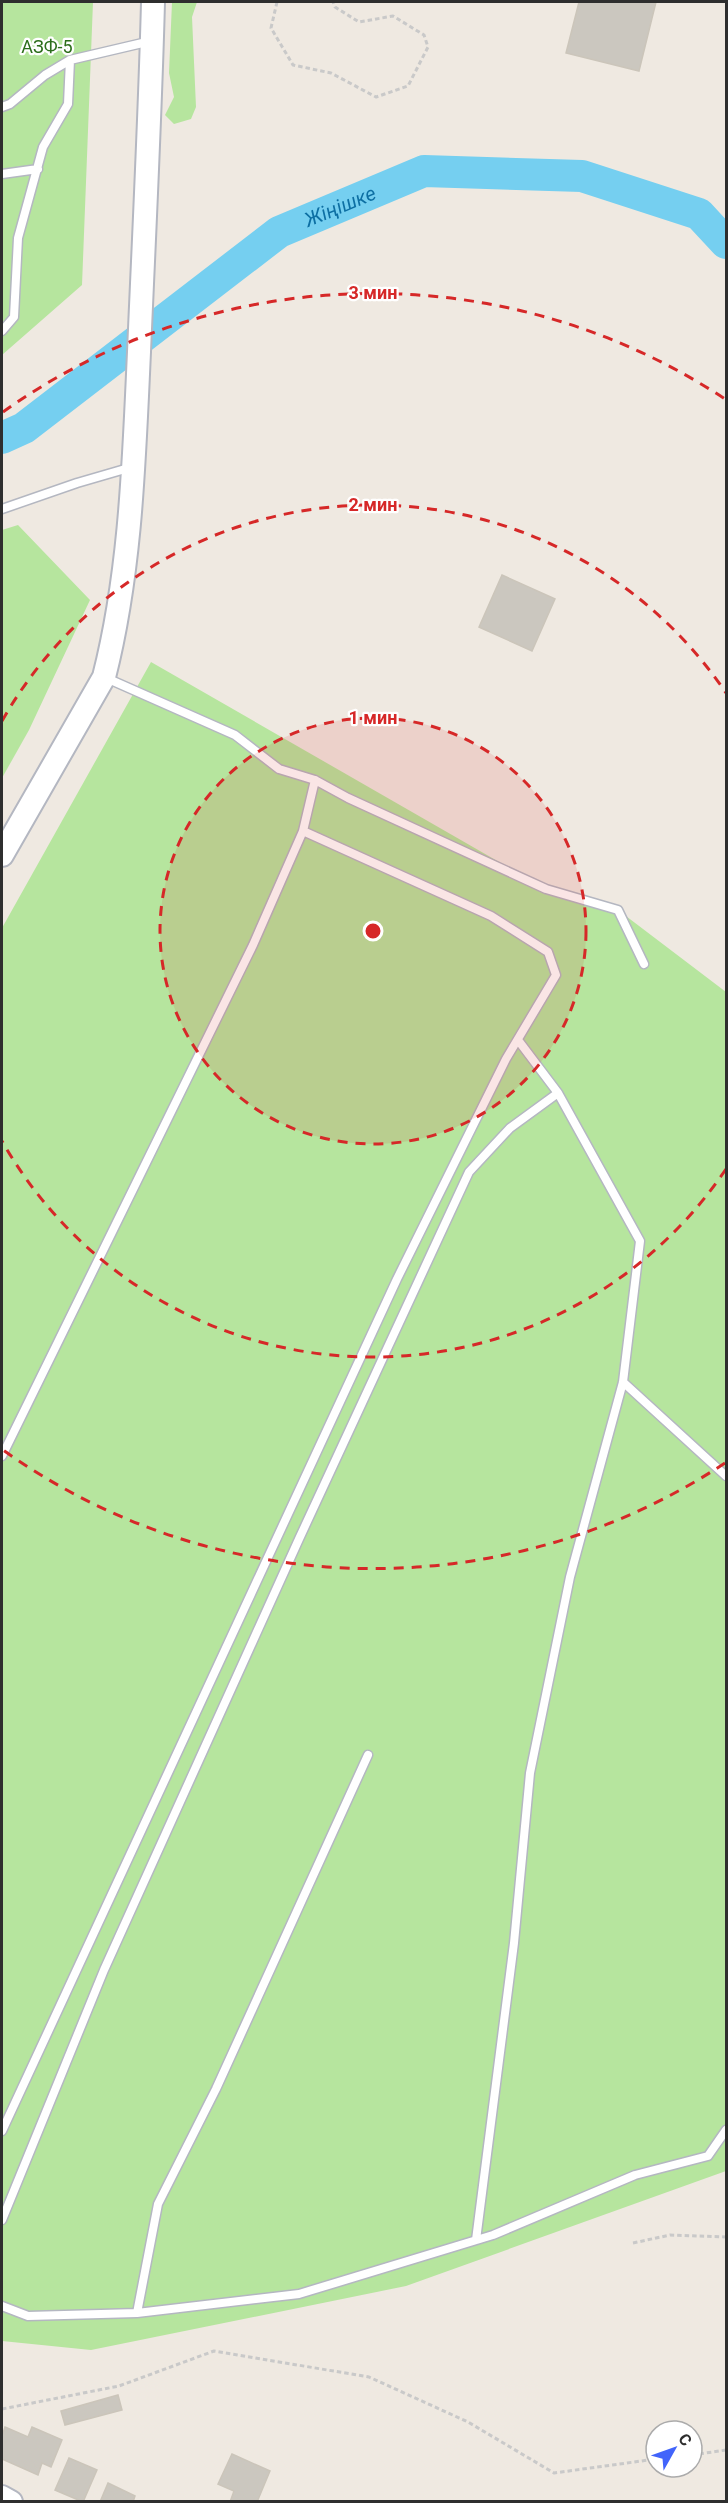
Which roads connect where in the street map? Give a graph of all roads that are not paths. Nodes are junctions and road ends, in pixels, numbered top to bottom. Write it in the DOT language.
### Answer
graph roads {
  1 [pos="153,2"];
  2 [pos="152,41"];
  3 [pos="70,60"];
  4 [pos="2,107"];
  5 [pos="38,169"];
  6 [pos="2,174"];
  7 [pos="2,332"];
  8 [pos="134,458"];
  9 [pos="2,509"];
  10 [pos="104,676"];
  11 [pos="315,780"];
  12 [pos="303,831"];
  13 [pos="2,855"];
  14 [pos="644,964"];
  15 [pos="518,1040"];
  16 [pos="558,1093"];
  17 [pos="622,1382"];
  18 [pos="2,1456"];
  19 [pos="726,1476"];
  20 [pos="368,1755"];
  21 [pos="726,2130"];
  22 [pos="2,2131"];
  23 [pos="2,2220"];
  24 [pos="476,2240"];
  25 [pos="2,2306"];
  26 [pos="137,2313"];
  27 [pos="2,2497"];
  28 [pos="12,2502"];
  1 -- 2 [label="street"];
  2 -- 3 [label="lane"];
  2 -- 8 [label="street"];
  3 -- 4 [label="lane"];
  3 -- 5 [label="lane"];
  5 -- 6 [label="lane"];
  5 -- 7 [label="lane"];
  8 -- 9 [label="lane"];
  8 -- 10 [label="street"];
  10 -- 11 [label="lane"];
  10 -- 13 [label="street"];
  11 -- 12 [label="lane"];
  11 -- 14 [label="lane"];
  12 -- 15 [label="lane"];
  12 -- 18 [label="lane"];
  15 -- 16 [label="lane"];
  15 -- 22 [label="lane"];
  16 -- 17 [label="lane"];
  16 -- 23 [label="lane"];
  17 -- 19 [label="lane"];
  17 -- 24 [label="lane"];
  20 -- 26 [label="lane"];
  21 -- 24 [label="lane"];
  24 -- 26 [label="lane"];
  25 -- 26 [label="lane"];
  27 -- 28 [label="street"];
}
